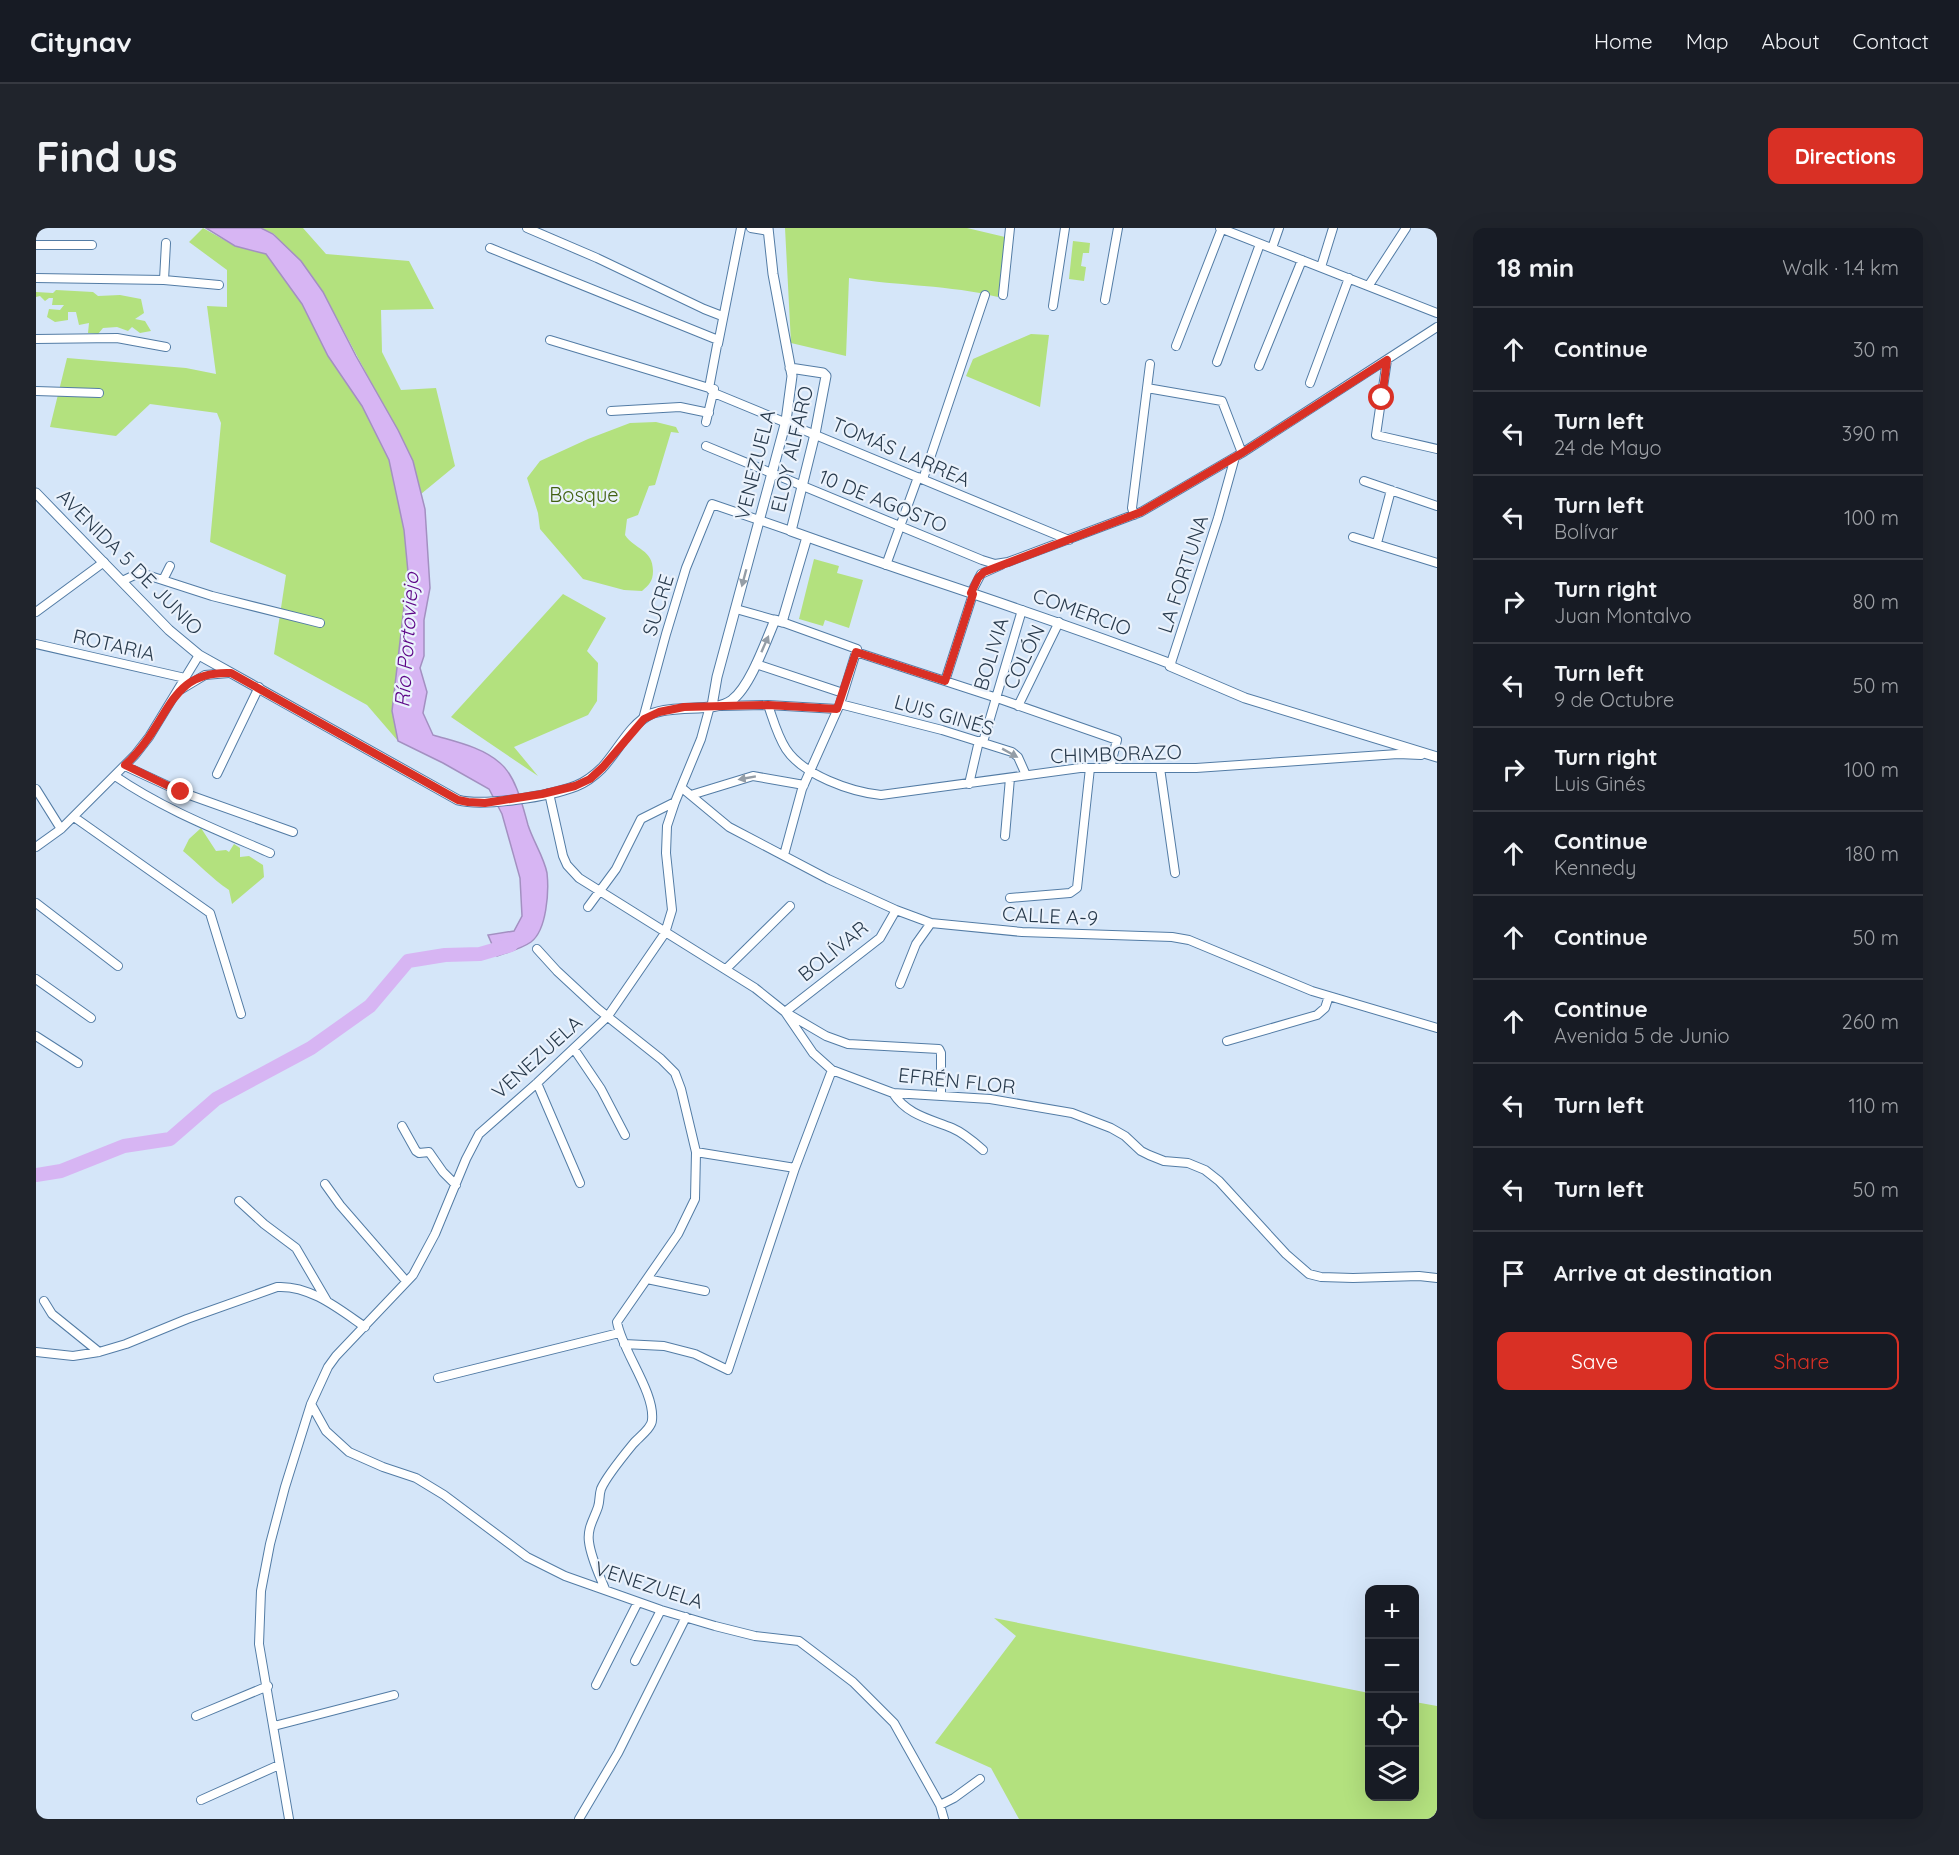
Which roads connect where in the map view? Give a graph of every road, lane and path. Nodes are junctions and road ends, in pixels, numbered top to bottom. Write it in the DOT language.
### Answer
graph roads {
  1 [pos="527,228"];
  2 [pos="741,228"];
  3 [pos="751,228"];
  4 [pos="1010,228"];
  5 [pos="1065,228"];
  6 [pos="1118,228"];
  7 [pos="1221,228"];
  8 [pos="1279,228"];
  9 [pos="1333,228"];
  10 [pos="1406,228"];
  11 [pos="768,230"];
  12 [pos="166,243"];
  13 [pos="36,244"];
  14 [pos="1260,244"];
  15 [pos="92,245"];
  16 [pos="490,248"];
  17 [pos="1272,248"];
  18 [pos="1302,261"];
  19 [pos="1321,267"];
  20 [pos="36,278"];
  21 [pos="1349,278"];
  22 [pos="164,280"];
  23 [pos="219,285"];
  24 [pos="1369,285"];
  25 [pos="1003,294"];
  26 [pos="985,295"];
  27 [pos="1105,300"];
  28 [pos="1053,306"];
  29 [pos="1437,313"];
  30 [pos="723,316"];
  31 [pos="1437,327"];
  32 [pos="36,339"];
  33 [pos="550,340"];
  34 [pos="718,340"];
  35 [pos="166,346"];
  36 [pos="1176,346"];
  37 [pos="1387,360"];
  38 [pos="1217,362"];
  39 [pos="1150,364"];
  40 [pos="1259,366"];
  41 [pos="790,368"];
  42 [pos="1310,383"];
  43 [pos="1147,388"];
  44 [pos="711,390"];
  45 [pos="36,391"];
  46 [pos="99,393"];
  47 [pos="611,411"];
  48 [pos="708,413"];
  49 [pos="786,421"];
  50 [pos="706,422"];
  51 [pos="816,434"];
  52 [pos="706,446"];
  53 [pos="1437,449"];
  54 [pos="1242,453"];
  55 [pos="1235,457"];
  56 [pos="773,475"];
  57 [pos="921,478"];
  58 [pos="1364,481"];
  59 [pos="802,487"];
  60 [pos="1391,490"];
  61 [pos="36,493"];
  62 [pos="712,504"];
  63 [pos="1437,506"];
  64 [pos="1134,515"];
  65 [pos="760,521"];
  66 [pos="900,525"];
  67 [pos="791,531"];
  68 [pos="1049,531"];
  69 [pos="807,537"];
  70 [pos="1353,537"];
  71 [pos="1069,540"];
  72 [pos="1377,543"];
  73 [pos="1055,545"];
  74 [pos="982,560"];
  75 [pos="104,562"];
  76 [pos="1008,562"];
  77 [pos="1437,563"];
  78 [pos="886,565"];
  79 [pos="170,566"];
  80 [pos="122,580"];
  81 [pos="163,580"];
  82 [pos="972,594"];
  83 [pos="736,609"];
  84 [pos="1022,610"];
  85 [pos="36,612"];
  86 [pos="779,621"];
  87 [pos="1059,622"];
  88 [pos="320,623"];
  89 [pos="36,644"];
  90 [pos="857,651"];
  91 [pos="199,655"];
  92 [pos="756,664"];
  93 [pos="1171,665"];
  94 [pos="231,673"];
  95 [pos="185,678"];
  96 [pos="945,681"];
  97 [pos="259,687"];
  98 [pos="178,691"];
  99 [pos="843,693"];
  100 [pos="996,698"];
  101 [pos="768,705"];
  102 [pos="714,706"];
  103 [pos="838,706"];
  104 [pos="1018,706"];
  105 [pos="644,719"];
  106 [pos="1382,739"];
  107 [pos="981,742"];
  108 [pos="1376,756"];
  109 [pos="1437,757"];
  110 [pos="125,765"];
  111 [pos="1090,768"];
  112 [pos="1110,768"];
  113 [pos="1160,768"];
  114 [pos="811,771"];
  115 [pos="217,774"];
  116 [pos="1026,775"];
  117 [pos="115,776"];
  118 [pos="1010,778"];
  119 [pos="827,780"];
  120 [pos="969,784"];
  121 [pos="803,787"];
  122 [pos="682,788"];
  123 [pos="36,789"];
  124 [pos="695,793"];
  125 [pos="546,794"];
  126 [pos="675,802"];
  127 [pos="74,817"];
  128 [pos="61,829"];
  129 [pos="293,832"];
  130 [pos="1005,836"];
  131 [pos="36,847"];
  132 [pos="270,852"];
  133 [pos="784,855"];
  134 [pos="1175,873"];
  135 [pos="600,892"];
  136 [pos="1010,898"];
  137 [pos="36,903"];
  138 [pos="790,906"];
  139 [pos="588,907"];
  140 [pos="896,910"];
  141 [pos="931,922"];
  142 [pos="665,933"];
  143 [pos="537,950"];
  144 [pos="118,966"];
  145 [pos="726,969"];
  146 [pos="36,979"];
  147 [pos="900,984"];
  148 [pos="1329,996"];
  149 [pos="784,1012"];
  150 [pos="241,1014"];
  151 [pos="608,1016"];
  152 [pos="91,1017"];
  153 [pos="1437,1028"];
  154 [pos="36,1036"];
  155 [pos="1227,1041"];
  156 [pos="574,1049"];
  157 [pos="78,1063"];
  158 [pos="832,1070"];
  159 [pos="537,1083"];
  160 [pos="893,1093"];
  161 [pos="941,1095"];
  162 [pos="402,1126"];
  163 [pos="625,1136"];
  164 [pos="983,1150"];
  165 [pos="696,1152"];
  166 [pos="795,1168"];
  167 [pos="580,1183"];
  168 [pos="325,1184"];
  169 [pos="456,1185"];
  170 [pos="239,1202"];
  171 [pos="1437,1278"];
  172 [pos="647,1279"];
  173 [pos="406,1281"];
  174 [pos="705,1291"];
  175 [pos="44,1301"];
  176 [pos="327,1301"];
  177 [pos="365,1327"];
  178 [pos="619,1333"];
  179 [pos="624,1344"];
  180 [pos="36,1352"];
  181 [pos="99,1352"];
  182 [pos="438,1378"];
  183 [pos="311,1404"];
  184 [pos="605,1589"];
  185 [pos="638,1602"];
  186 [pos="661,1610"];
  187 [pos="686,1617"];
  188 [pos="635,1662"];
  189 [pos="596,1685"];
  190 [pos="268,1686"];
  191 [pos="394,1695"];
  192 [pos="196,1716"];
  193 [pos="274,1726"];
  194 [pos="279,1765"];
  195 [pos="980,1779"];
  196 [pos="201,1800"];
  197 [pos="940,1804"];
  198 [pos="289,1819"];
  199 [pos="579,1819"];
  200 [pos="944,1819"];
  1 -- 30 [label="street"];
  2 -- 30 [label="street"];
  3 -- 11 [label="street"];
  4 -- 25 [label="street"];
  5 -- 28 [label="street"];
  6 -- 27 [label="street"];
  7 -- 14 [label="street"];
  7 -- 36 [label="street"];
  8 -- 17 [label="street"];
  9 -- 19 [label="street"];
  10 -- 24 [label="street"];
  11 -- 41 [label="street, VENEZUELA"];
  12 -- 22 [label="street"];
  13 -- 15 [label="street"];
  14 -- 17 [label="street"];
  14 -- 38 [label="street"];
  16 -- 34 [label="street"];
  17 -- 18 [label="street"];
  18 -- 19 [label="street"];
  18 -- 40 [label="street"];
  19 -- 21 [label="street"];
  20 -- 22 [label="street"];
  21 -- 24 [label="street"];
  21 -- 42 [label="street"];
  22 -- 23 [label="street"];
  24 -- 29 [label="street"];
  26 -- 57 [label="street"];
  30 -- 34 [label="street"];
  31 -- 37 [label="street"];
  32 -- 35 [label="street"];
  33 -- 44 [label="street, TOMÁS LARREA"];
  34 -- 44 [label="street"];
  37 -- 53 [label="street"];
  37 -- 54 [label="street"];
  39 -- 43 [label="street"];
  41 -- 49 [label="street, VENEZUELA"];
  41 -- 51 [label="street, ELOY ALFARO"];
  43 -- 54 [label="street"];
  43 -- 64 [label="street"];
  44 -- 48 [label="street"];
  44 -- 49 [label="street, TOMÁS LARREA"];
  45 -- 46 [label="street"];
  47 -- 48 [label="street"];
  48 -- 50 [label="street"];
  49 -- 51 [label="street, TOMÁS LARREA"];
  49 -- 56 [label="street, VENEZUELA"];
  51 -- 57 [label="street, TOMÁS LARREA"];
  51 -- 59 [label="street, ELOY ALFARO"];
  52 -- 56 [label="street, 10 DE AGOSTO"];
  54 -- 55 [label="street"];
  55 -- 64 [label="street"];
  55 -- 93 [label="street, LA FORTUNA"];
  56 -- 59 [label="street, 10 DE AGOSTO"];
  56 -- 65 [label="street, VENEZUELA"];
  57 -- 66 [label="street"];
  57 -- 68 [label="street, TOMÁS LARREA"];
  58 -- 60 [label="street"];
  59 -- 66 [label="street, 10 DE AGOSTO"];
  59 -- 67 [label="street, ELOY ALFARO"];
  60 -- 63 [label="street"];
  60 -- 72 [label="street"];
  61 -- 75 [label="street, AVENIDA 5 DE JUNIO"];
  62 -- 65 [label="street, COMERCIO"];
  62 -- 105 [label="street, SUCRE"];
  64 -- 71 [label="street"];
  65 -- 67 [label="street, COMERCIO"];
  65 -- 83 [label="street, VENEZUELA, one-way"];
  66 -- 74 [label="street, 10 DE AGOSTO"];
  66 -- 78 [label="street"];
  67 -- 69 [label="street, COMERCIO"];
  68 -- 71 [label="street, TOMÁS LARREA"];
  68 -- 73 [label="street"];
  69 -- 78 [label="street, COMERCIO"];
  69 -- 86 [label="street, ELOY ALFARO"];
  70 -- 72 [label="street"];
  71 -- 73 [label="street"];
  72 -- 77 [label="street"];
  73 -- 76 [label="street"];
  74 -- 76 [label="street, 10 DE AGOSTO"];
  74 -- 82 [label="street"];
  75 -- 80 [label="street, AVENIDA 5 DE JUNIO"];
  75 -- 85 [label="street"];
  76 -- 82 [label="street"];
  78 -- 82 [label="street, COMERCIO"];
  79 -- 81 [label="street"];
  80 -- 81 [label="street"];
  80 -- 91 [label="street, AVENIDA 5 DE JUNIO"];
  81 -- 88 [label="street"];
  82 -- 84 [label="street, COMERCIO"];
  82 -- 96 [label="street"];
  83 -- 86 [label="street"];
  83 -- 102 [label="street, VENEZUELA"];
  84 -- 87 [label="street, COMERCIO"];
  84 -- 100 [label="street, BOLIVIA"];
  86 -- 90 [label="street"];
  92 -- 86 [label="street, ELOY ALFARO, one-way"];
  87 -- 93 [label="street, COMERCIO"];
  87 -- 104 [label="street, COLÓN"];
  89 -- 95 [label="street, ROTARIA"];
  90 -- 96 [label="street"];
  90 -- 99 [label="street"];
  91 -- 94 [label="street, AVENIDA 5 DE JUNIO"];
  91 -- 95 [label="street"];
  92 -- 99 [label="street"];
  92 -- 102 [label="street, ELOY ALFARO"];
  93 -- 106 [label="street, COMERCIO"];
  94 -- 97 [label="street, AVENIDA 5 DE JUNIO"];
  94 -- 98 [label="street"];
  95 -- 98 [label="street"];
  96 -- 100 [label="street"];
  97 -- 115 [label="street"];
  97 -- 125 [label="street, AVENIDA 5 DE JUNIO"];
  98 -- 110 [label="street"];
  99 -- 103 [label="street"];
  100 -- 104 [label="street"];
  100 -- 107 [label="street, BOLIVIA"];
  101 -- 102 [label="street, LUIS GINÉS"];
  101 -- 103 [label="street, LUIS GINÉS"];
  101 -- 114 [label="street, CHIMBORAZO"];
  102 -- 105 [label="street"];
  102 -- 122 [label="street, VENEZUELA"];
  103 -- 107 [label="street, LUIS GINÉS"];
  103 -- 114 [label="street"];
  104 -- 112 [label="street"];
  105 -- 125 [label="street, AVENIDA 5 DE JUNIO"];
  106 -- 108 [label="street"];
  106 -- 109 [label="street, COMERCIO"];
  107 -- 116 [label="street, LUIS GINÉS, one-way"];
  107 -- 120 [label="street, BOLIVIA"];
  108 -- 109 [label="street, CHIMBORAZO"];
  108 -- 113 [label="street, CHIMBORAZO"];
  110 -- 117 [label="street"];
  110 -- 129 [label="street"];
  111 -- 112 [label="street, CHIMBORAZO"];
  111 -- 116 [label="street, CHIMBORAZO"];
  111 -- 136 [label="street"];
  112 -- 113 [label="street, CHIMBORAZO"];
  113 -- 134 [label="street"];
  114 -- 119 [label="street, CHIMBORAZO"];
  114 -- 121 [label="street"];
  116 -- 118 [label="street, CHIMBORAZO"];
  117 -- 127 [label="street"];
  117 -- 132 [label="street"];
  118 -- 120 [label="street, CHIMBORAZO"];
  118 -- 130 [label="street"];
  119 -- 120 [label="street, CHIMBORAZO"];
  119 -- 121 [label="street"];
  121 -- 124 [label="street, one-way"];
  121 -- 133 [label="street"];
  122 -- 124 [label="street, CALLE A-9"];
  122 -- 126 [label="street, VENEZUELA"];
  123 -- 128 [label="street"];
  124 -- 133 [label="street, CALLE A-9"];
  125 -- 135 [label="street, EFRÉN FLOR"];
  126 -- 135 [label="street"];
  126 -- 142 [label="street, VENEZUELA"];
  127 -- 128 [label="street"];
  127 -- 150 [label="street"];
  128 -- 131 [label="street"];
  133 -- 140 [label="street, CALLE A-9"];
  135 -- 139 [label="street"];
  135 -- 142 [label="street, EFRÉN FLOR"];
  137 -- 144 [label="street"];
  138 -- 145 [label="street"];
  140 -- 141 [label="street, CALLE A-9"];
  140 -- 149 [label="street, BOLÍVAR"];
  141 -- 147 [label="street"];
  141 -- 148 [label="street, CALLE A-9"];
  142 -- 145 [label="street, EFRÉN FLOR"];
  142 -- 151 [label="street, VENEZUELA"];
  143 -- 151 [label="street"];
  145 -- 149 [label="street, EFRÉN FLOR"];
  146 -- 152 [label="street"];
  148 -- 153 [label="street, CALLE A-9"];
  148 -- 155 [label="street"];
  149 -- 158 [label="street, EFRÉN FLOR"];
  149 -- 161 [label="street"];
  151 -- 156 [label="street, VENEZUELA"];
  151 -- 165 [label="street"];
  154 -- 157 [label="street"];
  156 -- 159 [label="street, VENEZUELA"];
  156 -- 163 [label="street"];
  158 -- 160 [label="street, EFRÉN FLOR"];
  158 -- 166 [label="street"];
  159 -- 167 [label="street"];
  159 -- 169 [label="street, VENEZUELA"];
  160 -- 161 [label="street, EFRÉN FLOR"];
  160 -- 164 [label="street"];
  161 -- 171 [label="street, EFRÉN FLOR"];
  162 -- 169 [label="street"];
  165 -- 166 [label="street"];
  165 -- 172 [label="street"];
  166 -- 179 [label="street"];
  168 -- 173 [label="street"];
  169 -- 173 [label="street, VENEZUELA"];
  170 -- 176 [label="street"];
  172 -- 174 [label="street"];
  172 -- 178 [label="street"];
  173 -- 177 [label="street, VENEZUELA"];
  175 -- 181 [label="street"];
  176 -- 177 [label="street"];
  176 -- 181 [label="street"];
  177 -- 183 [label="street, VENEZUELA"];
  178 -- 179 [label="street"];
  178 -- 182 [label="street"];
  179 -- 184 [label="street"];
  180 -- 181 [label="street"];
  183 -- 184 [label="street, VENEZUELA"];
  183 -- 190 [label="street, VENEZUELA"];
  184 -- 185 [label="street, VENEZUELA"];
  185 -- 186 [label="street, VENEZUELA"];
  185 -- 189 [label="street"];
  186 -- 187 [label="street, VENEZUELA"];
  186 -- 188 [label="street"];
  187 -- 197 [label="street, VENEZUELA"];
  187 -- 199 [label="street"];
  190 -- 192 [label="street"];
  190 -- 193 [label="street, VENEZUELA"];
  191 -- 193 [label="street"];
  193 -- 194 [label="street, VENEZUELA"];
  194 -- 196 [label="street"];
  194 -- 198 [label="street, VENEZUELA"];
  195 -- 197 [label="street"];
  197 -- 200 [label="street, VENEZUELA"];
}
